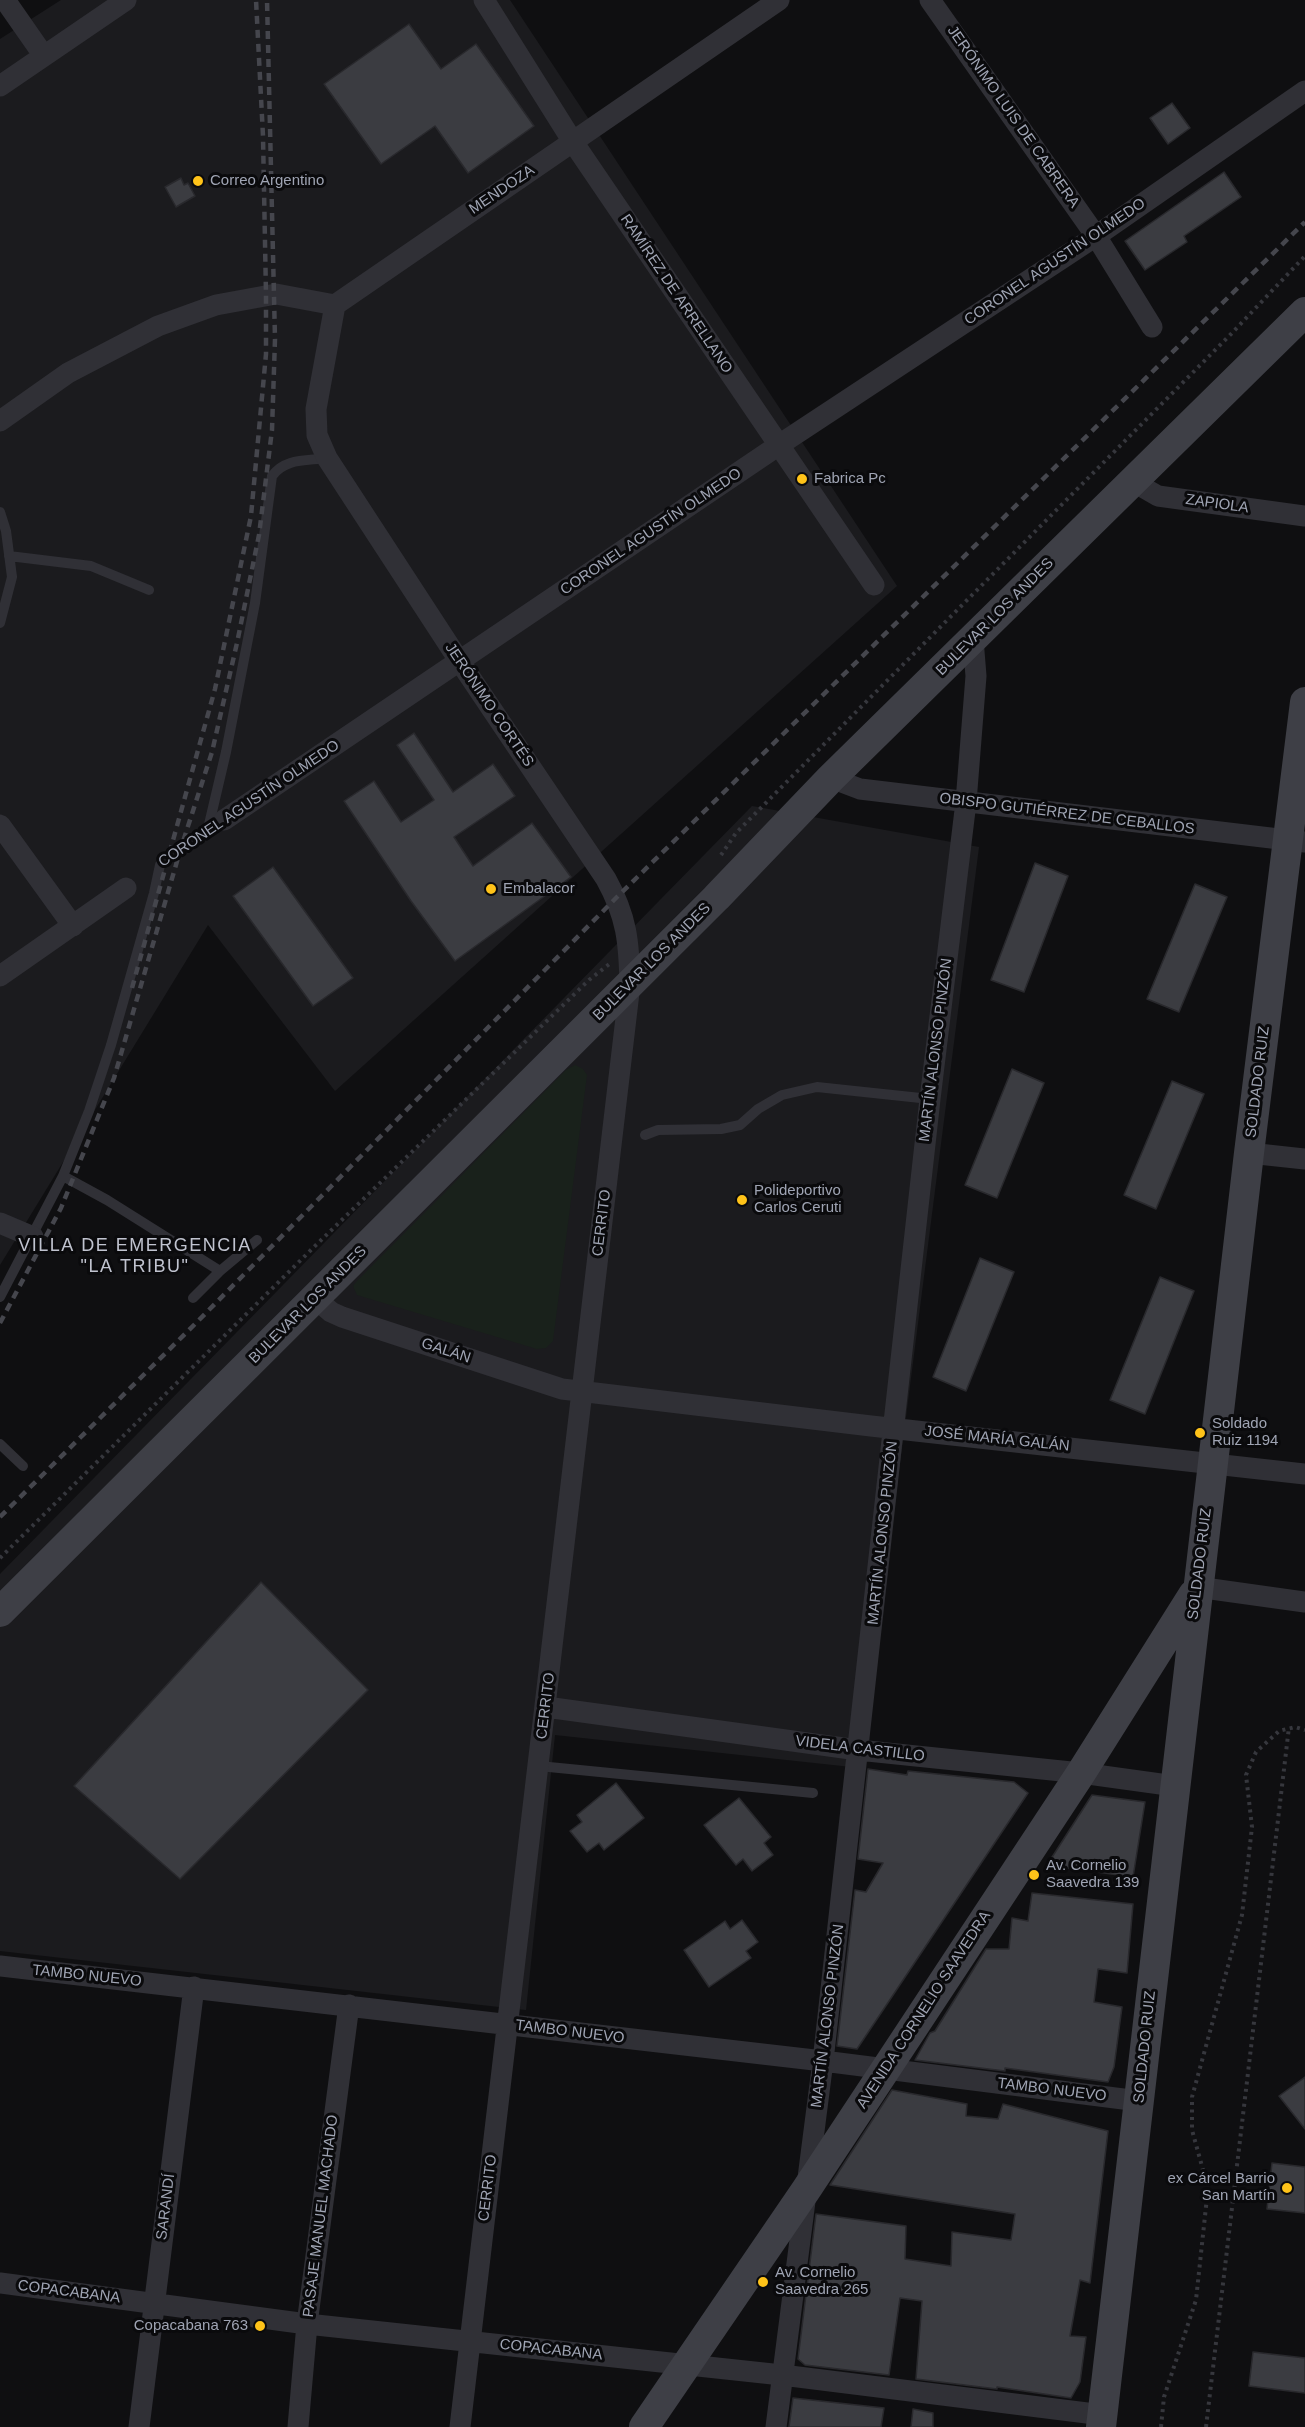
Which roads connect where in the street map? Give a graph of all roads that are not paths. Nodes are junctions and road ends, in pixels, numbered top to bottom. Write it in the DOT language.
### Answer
graph roads {
  1 [pos="6,0"];
  2 [pos="126,0"];
  3 [pos="484,0"];
  4 [pos="779,0"];
  5 [pos="930,0"];
  6 [pos="44,56"];
  7 [pos="0,86"];
  8 [pos="1305,91"];
  9 [pos="573,142"];
  10 [pos="1096,236"];
  11 [pos="334,305"];
  12 [pos="1305,312"];
  13 [pos="1152,327"];
  14 [pos="0,421"];
  15 [pos="779,445"];
  16 [pos="327,458"];
  17 [pos="1132,481"];
  18 [pos="0,512"];
  19 [pos="1305,516"];
  20 [pos="9,556"];
  21 [pos="874,585"];
  22 [pos="149,590"];
  23 [pos="0,623"];
  24 [pos="973,639"];
  25 [pos="460,662"];
  26 [pos="1305,702"];
  27 [pos="831,778"];
  28 [pos="966,802"];
  29 [pos="224,820"];
  30 [pos="0,825"];
  31 [pos="207,833"];
  32 [pos="1297,841"];
  33 [pos="160,865"];
  34 [pos="126,888"];
  35 [pos="73,926"];
  36 [pos="0,976"];
  37 [pos="630,984"];
  38 [pos="930,1099"];
  39 [pos="645,1136"];
  40 [pos="1249,1153"];
  41 [pos="1305,1159"];
  42 [pos="63,1176"];
  43 [pos="0,1222"];
  44 [pos="33,1237"];
  45 [pos="256,1240"];
  46 [pos="220,1271"];
  47 [pos="0,1297"];
  48 [pos="193,1298"];
  49 [pos="315,1298"];
  50 [pos="582,1392"];
  51 [pos="894,1428"];
  52 [pos="0,1444"];
  53 [pos="1213,1463"];
  54 [pos="23,1466"];
  55 [pos="1305,1474"];
  56 [pos="1197,1587"];
  57 [pos="1305,1602"];
  58 [pos="0,1612"];
  59 [pos="546,1707"];
  60 [pos="858,1749"];
  61 [pos="539,1766"];
  62 [pos="1081,1773"];
  63 [pos="1175,1786"];
  64 [pos="813,1793"];
  65 [pos="0,1966"];
  66 [pos="194,1987"];
  67 [pos="349,2005"];
  68 [pos="507,2025"];
  69 [pos="823,2061"];
  70 [pos="885,2069"];
  71 [pos="1139,2101"];
  72 [pos="806,2190"];
  73 [pos="0,2283"];
  74 [pos="154,2304"];
  75 [pos="307,2324"];
  76 [pos="470,2342"];
  77 [pos="685,2365"];
  78 [pos="782,2375"];
  79 [pos="1102,2421"];
  80 [pos="139,2427"];
  81 [pos="298,2427"];
  82 [pos="460,2427"];
  83 [pos="644,2427"];
  84 [pos="776,2427"];
  1 -- 6 [label="street"];
  2 -- 6 [label="street"];
  3 -- 9 [label="street, RAMÍREZ DE ARRELLANO"];
  4 -- 9 [label="street, MENDOZA"];
  5 -- 10 [label="street, JERÓNIMO LUIS DE CABRERA"];
  6 -- 7 [label="street"];
  8 -- 10 [label="street, CORONEL AGUSTÍN OLMEDO"];
  9 -- 11 [label="street, MENDOZA"];
  9 -- 15 [label="street, RAMÍREZ DE ARRELLANO"];
  10 -- 13 [label="street, JERÓNIMO LUIS DE CABRERA"];
  10 -- 15 [label="street, CORONEL AGUSTÍN OLMEDO"];
  11 -- 14 [label="street"];
  11 -- 16 [label="street, JERÓNIMO CORTÉS"];
  12 -- 17 [label="main road, BULEVAR LOS ANDES"];
  15 -- 21 [label="street, RAMÍREZ DE ARRELLANO"];
  15 -- 25 [label="street, CORONEL AGUSTÍN OLMEDO"];
  16 -- 25 [label="street, JERÓNIMO CORTÉS"];
  16 -- 31 [label="lane"];
  17 -- 19 [label="street, ZAPIOLA"];
  17 -- 24 [label="main road, BULEVAR LOS ANDES"];
  18 -- 20 [label="lane"];
  20 -- 22 [label="lane"];
  20 -- 23 [label="lane"];
  24 -- 27 [label="main road, BULEVAR LOS ANDES"];
  24 -- 28 [label="street, MARTÍN ALONSO PINZÓN"];
  25 -- 29 [label="street, CORONEL AGUSTÍN OLMEDO"];
  25 -- 37 [label="street, JERÓNIMO CORTÉS"];
  26 -- 32 [label="main road, SOLDADO RUIZ"];
  27 -- 28 [label="street, OBISPO GUTIÉRREZ DE CEBALLOS"];
  27 -- 37 [label="main road, BULEVAR LOS ANDES"];
  28 -- 32 [label="street, OBISPO GUTIÉRREZ DE CEBALLOS"];
  28 -- 38 [label="street, MARTÍN ALONSO PINZÓN"];
  30 -- 35 [label="street"];
  32 -- 40 [label="main road, SOLDADO RUIZ"];
  33 -- 42 [label="lane"];
  34 -- 35 [label="street"];
  35 -- 36 [label="street"];
  37 -- 49 [label="main road, BULEVAR LOS ANDES"];
  37 -- 50 [label="street, CERRITO"];
  38 -- 39 [label="lane"];
  38 -- 51 [label="street, MARTÍN ALONSO PINZÓN"];
  40 -- 41 [label="street"];
  40 -- 53 [label="main road, SOLDADO RUIZ"];
  42 -- 44 [label="lane"];
  42 -- 46 [label="lane"];
  43 -- 44 [label="street"];
  44 -- 47 [label="lane"];
  45 -- 46 [label="lane"];
  46 -- 48 [label="lane"];
  49 -- 50 [label="street, GALÁN"];
  49 -- 58 [label="main road, BULEVAR LOS ANDES"];
  50 -- 51 [label="street, JOSÉ MARÍA GALÁN"];
  50 -- 59 [label="street, CERRITO"];
  51 -- 53 [label="street, JOSÉ MARÍA GALÁN"];
  51 -- 60 [label="street, MARTÍN ALONSO PINZÓN"];
  52 -- 54 [label="lane"];
  53 -- 55 [label="street, JOSÉ MARÍA GALÁN"];
  53 -- 56 [label="main road, SOLDADO RUIZ"];
  56 -- 57 [label="street"];
  56 -- 62 [label="main road, AVENIDA CORNELIO SAAVEDRA"];
  56 -- 63 [label="main road, SOLDADO RUIZ"];
  59 -- 60 [label="street, VIDELA CASTILLO"];
  59 -- 61 [label="street, CERRITO"];
  60 -- 62 [label="street, VIDELA CASTILLO"];
  60 -- 69 [label="street, MARTÍN ALONSO PINZÓN"];
  61 -- 64 [label="lane"];
  61 -- 68 [label="street, CERRITO"];
  62 -- 63 [label="street, VIDELA CASTILLO"];
  62 -- 70 [label="main road, AVENIDA CORNELIO SAAVEDRA"];
  63 -- 71 [label="main road, SOLDADO RUIZ"];
  65 -- 66 [label="street, TAMBO NUEVO"];
  66 -- 67 [label="street, TAMBO NUEVO"];
  66 -- 74 [label="street, SARANDÍ"];
  67 -- 68 [label="street, TAMBO NUEVO"];
  67 -- 75 [label="street, PASAJE MANUEL MACHADO"];
  68 -- 69 [label="street, TAMBO NUEVO"];
  68 -- 76 [label="street, CERRITO"];
  69 -- 70 [label="street, TAMBO NUEVO"];
  69 -- 72 [label="street, MARTÍN ALONSO PINZÓN"];
  70 -- 71 [label="street, TAMBO NUEVO"];
  70 -- 72 [label="main road, AVENIDA CORNELIO SAAVEDRA"];
  71 -- 79 [label="main road, SOLDADO RUIZ"];
  72 -- 77 [label="main road, AVENIDA CORNELIO SAAVEDRA"];
  72 -- 78 [label="street, MARTÍN ALONSO PINZÓN"];
  73 -- 74 [label="street, COPACABANA"];
  74 -- 75 [label="street, COPACABANA"];
  74 -- 80 [label="street, SARANDÍ"];
  75 -- 76 [label="street, COPACABANA"];
  75 -- 81 [label="street, PASAJE MANUEL MACHADO"];
  76 -- 77 [label="street, COPACABANA"];
  76 -- 82 [label="street, CERRITO"];
  77 -- 78 [label="street, COPACABANA"];
  77 -- 83 [label="main road, AVENIDA CORNELIO SAAVEDRA"];
  78 -- 79 [label="street, COPACABANA"];
  78 -- 84 [label="street, MARTÍN ALONSO PINZÓN"];
}
